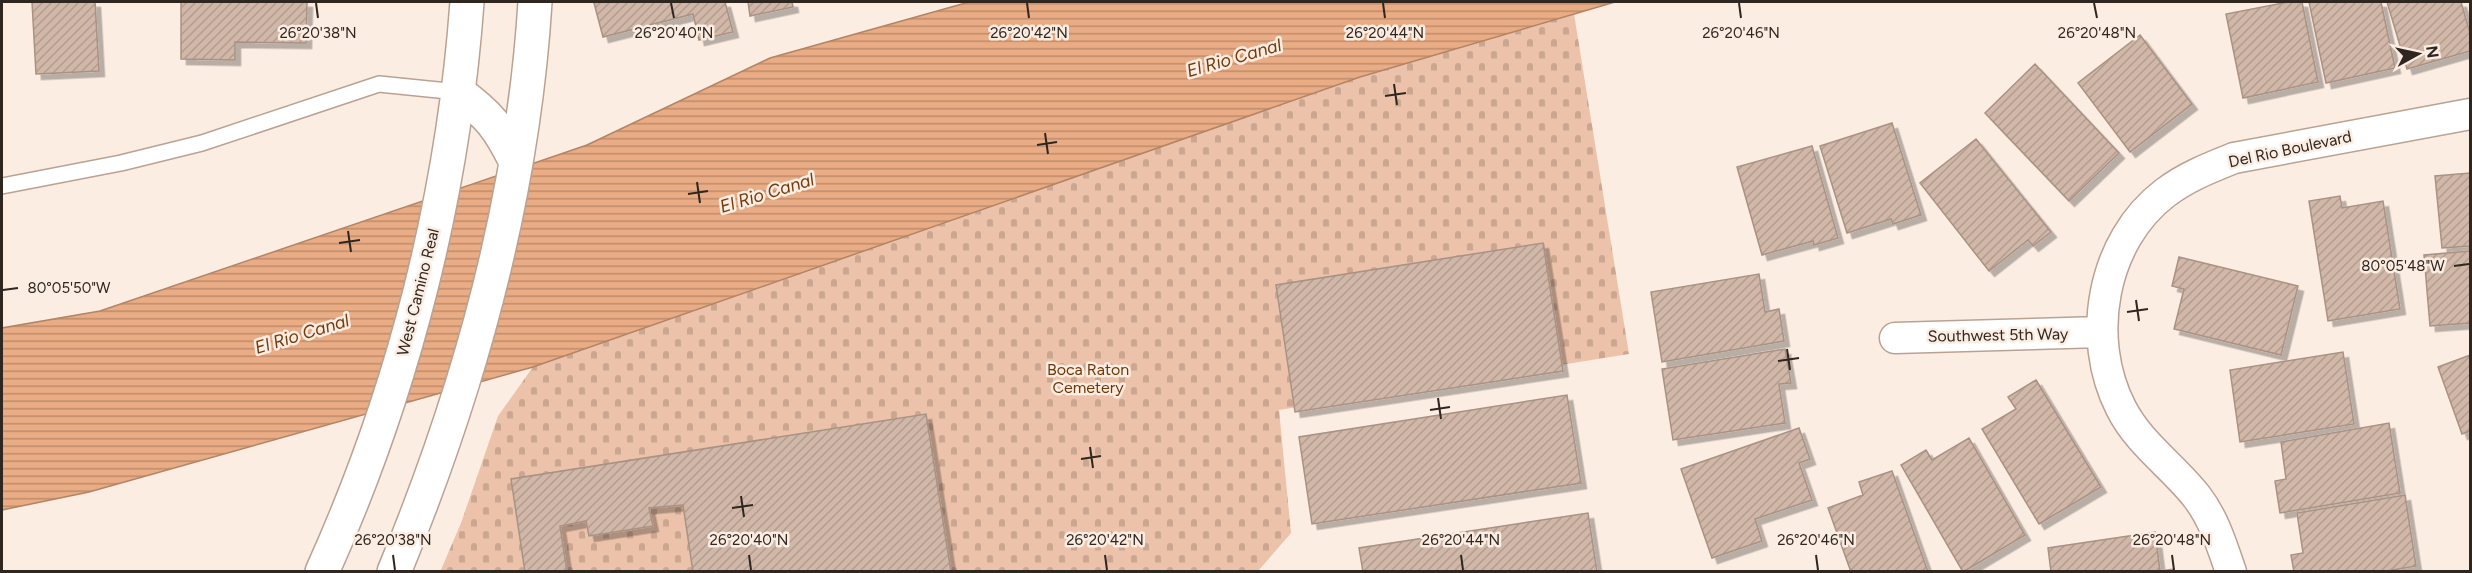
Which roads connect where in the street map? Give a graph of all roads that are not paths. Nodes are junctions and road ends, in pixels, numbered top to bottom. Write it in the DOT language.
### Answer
graph roads {
  1 [pos="467,2"];
  2 [pos="535,2"];
  3 [pos="458,92"];
  4 [pos="2470,114"];
  5 [pos="515,160"];
  6 [pos="2,186"];
  7 [pos="2101,332"];
  8 [pos="1894,338"];
  9 [pos="322,572"];
  10 [pos="394,572"];
  11 [pos="2231,572"];
  1 -- 3 [label="street, West Camino Real"];
  2 -- 5 [label="street"];
  3 -- 5 [label="street"];
  3 -- 6 [label="lane"];
  3 -- 9 [label="street, West Camino Real"];
  4 -- 7 [label="street, Del Rio Boulevard"];
  5 -- 10 [label="street"];
  7 -- 8 [label="street, Southwest 5th Way"];
  7 -- 11 [label="street, Del Rio Boulevard"];
}
